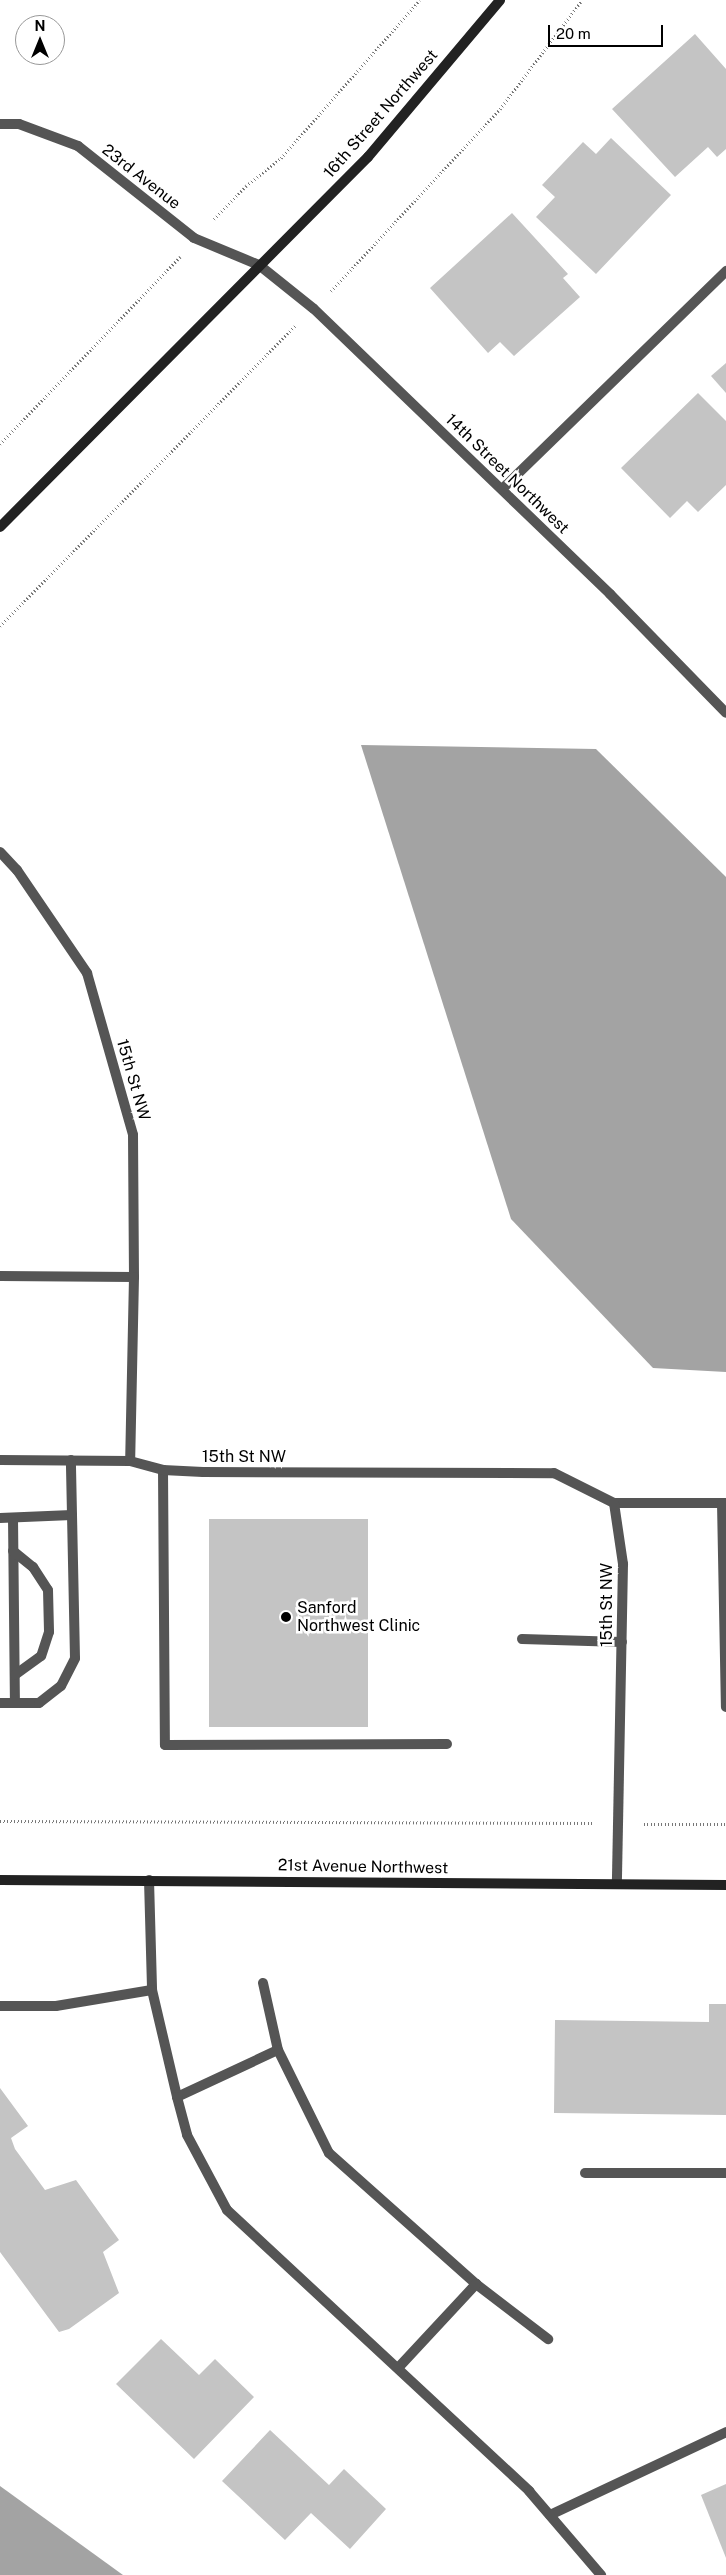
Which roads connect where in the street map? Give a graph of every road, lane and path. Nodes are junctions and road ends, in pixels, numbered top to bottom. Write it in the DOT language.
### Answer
graph roads {
  1 [pos="500,0"];
  2 [pos="0,124"];
  3 [pos="259,265"];
  4 [pos="726,270"];
  5 [pos="502,489"];
  6 [pos="0,527"];
  7 [pos="726,713"];
  8 [pos="0,852"];
  9 [pos="0,1276"];
  10 [pos="134,1277"];
  11 [pos="0,1460"];
  12 [pos="71,1460"];
  13 [pos="130,1461"];
  14 [pos="163,1470"];
  15 [pos="614,1503"];
  16 [pos="724,1503"];
  17 [pos="72,1515"];
  18 [pos="0,1518"];
  19 [pos="13,1518"];
  20 [pos="13,1551"];
  21 [pos="522,1639"];
  22 [pos="622,1642"];
  23 [pos="15,1674"];
  24 [pos="0,1703"];
  25 [pos="15,1703"];
  26 [pos="726,1707"];
  27 [pos="447,1744"];
  28 [pos="0,1821"];
  29 [pos="619,1823"];
  30 [pos="726,1824"];
  31 [pos="0,1880"];
  32 [pos="150,1880"];
  33 [pos="617,1884"];
  34 [pos="726,1885"];
  35 [pos="264,1982"];
  36 [pos="152,1990"];
  37 [pos="0,2006"];
  38 [pos="278,2050"];
  39 [pos="177,2097"];
  40 [pos="585,2172"];
  41 [pos="726,2172"];
  42 [pos="476,2284"];
  43 [pos="548,2339"];
  44 [pos="398,2368"];
  45 [pos="726,2432"];
  46 [pos="550,2515"];
  47 [pos="601,2575"];
  1 -- 3 [label="street, 16th Street Northwest"];
  2 -- 3 [label="street, 23rd Avenue"];
  3 -- 5 [label="street, 14th Street Northwest"];
  3 -- 6 [label="street, 16th Street Northwest"];
  4 -- 5 [label="street"];
  5 -- 7 [label="street, 14th Street Northwest"];
  8 -- 10 [label="street, 15th St NW"];
  9 -- 10 [label="street"];
  10 -- 13 [label="street, 15th St NW"];
  11 -- 12 [label="street"];
  12 -- 13 [label="street"];
  12 -- 17 [label="street"];
  13 -- 14 [label="street, 15th St NW"];
  14 -- 15 [label="street, 15th St NW"];
  14 -- 27 [label="street"];
  15 -- 16 [label="street"];
  15 -- 22 [label="street, 15th St NW"];
  16 -- 26 [label="street"];
  17 -- 19 [label="street"];
  17 -- 25 [label="street"];
  18 -- 19 [label="street"];
  19 -- 20 [label="street"];
  20 -- 23 [label="street"];
  20 -- 23 [label="street"];
  21 -- 22 [label="street"];
  22 -- 29 [label="street, 15th St NW"];
  23 -- 25 [label="street"];
  24 -- 25 [label="street"];
  28 -- 29 [label="path"];
  29 -- 30 [label="path"];
  29 -- 33 [label="street, 15th St NW"];
  31 -- 32 [label="street, 21st Avenue Northwest"];
  32 -- 33 [label="street, 21st Avenue Northwest"];
  32 -- 36 [label="street"];
  33 -- 34 [label="street, 21st Avenue Northwest"];
  35 -- 38 [label="street"];
  36 -- 37 [label="street"];
  36 -- 39 [label="street"];
  38 -- 39 [label="street"];
  38 -- 42 [label="street"];
  39 -- 44 [label="street"];
  40 -- 41 [label="street"];
  42 -- 43 [label="street"];
  42 -- 44 [label="street"];
  44 -- 46 [label="street"];
  45 -- 46 [label="street"];
  46 -- 47 [label="street"];
}
